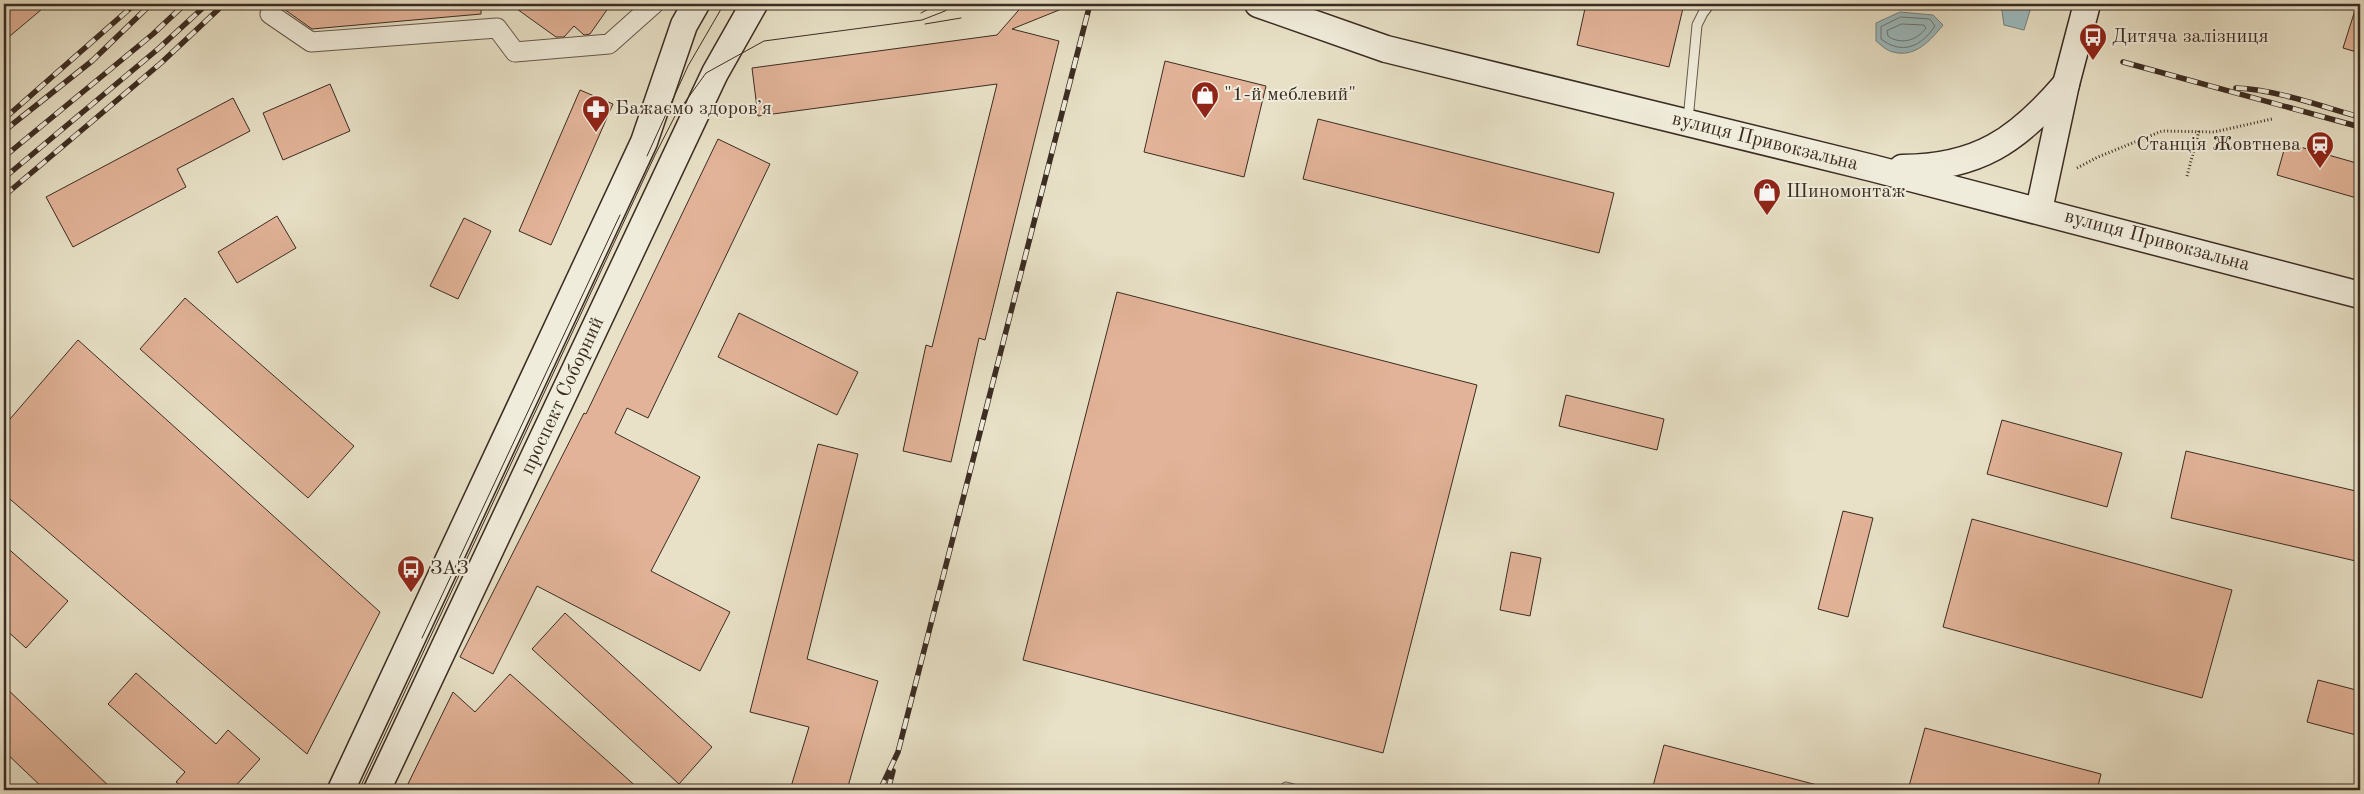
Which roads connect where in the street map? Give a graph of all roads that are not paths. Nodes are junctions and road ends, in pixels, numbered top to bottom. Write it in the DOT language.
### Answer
graph roads {
  1 [pos="654,4"];
  2 [pos="754,4"];
  3 [pos="1258,4"];
  4 [pos="1710,4"];
  5 [pos="2087,4"];
  6 [pos="690,8"];
  7 [pos="270,14"];
  8 [pos="675,54"];
  9 [pos="715,73"];
  10 [pos="2066,84"];
  11 [pos="1688,123"];
  12 [pos="1872,168"];
  13 [pos="2039,210"];
  14 [pos="2360,295"];
  15 [pos="1286,787"];
  16 [pos="341,790"];
  17 [pos="377,790"];
  18 [pos="1298,790"];
  1 -- 7 [label="street"];
  2 -- 9 [label="main road, проспект Соборний"];
  3 -- 11 [label="main road, вулиця Привокзальна"];
  4 -- 11 [label="lane"];
  5 -- 10 [label="main road"];
  6 -- 8 [label="main road, проспект Соборний"];
  8 -- 9 [label="main road"];
  8 -- 16 [label="main road, проспект Соборний"];
  9 -- 17 [label="main road, проспект Соборний"];
  10 -- 12 [label="main road"];
  10 -- 13 [label="main road"];
  11 -- 12 [label="main road, вулиця Привокзальна"];
  12 -- 13 [label="main road, вулиця Привокзальна"];
  13 -- 14 [label="main road, вулиця Привокзальна"];
  15 -- 18 [label="lane"];
}
